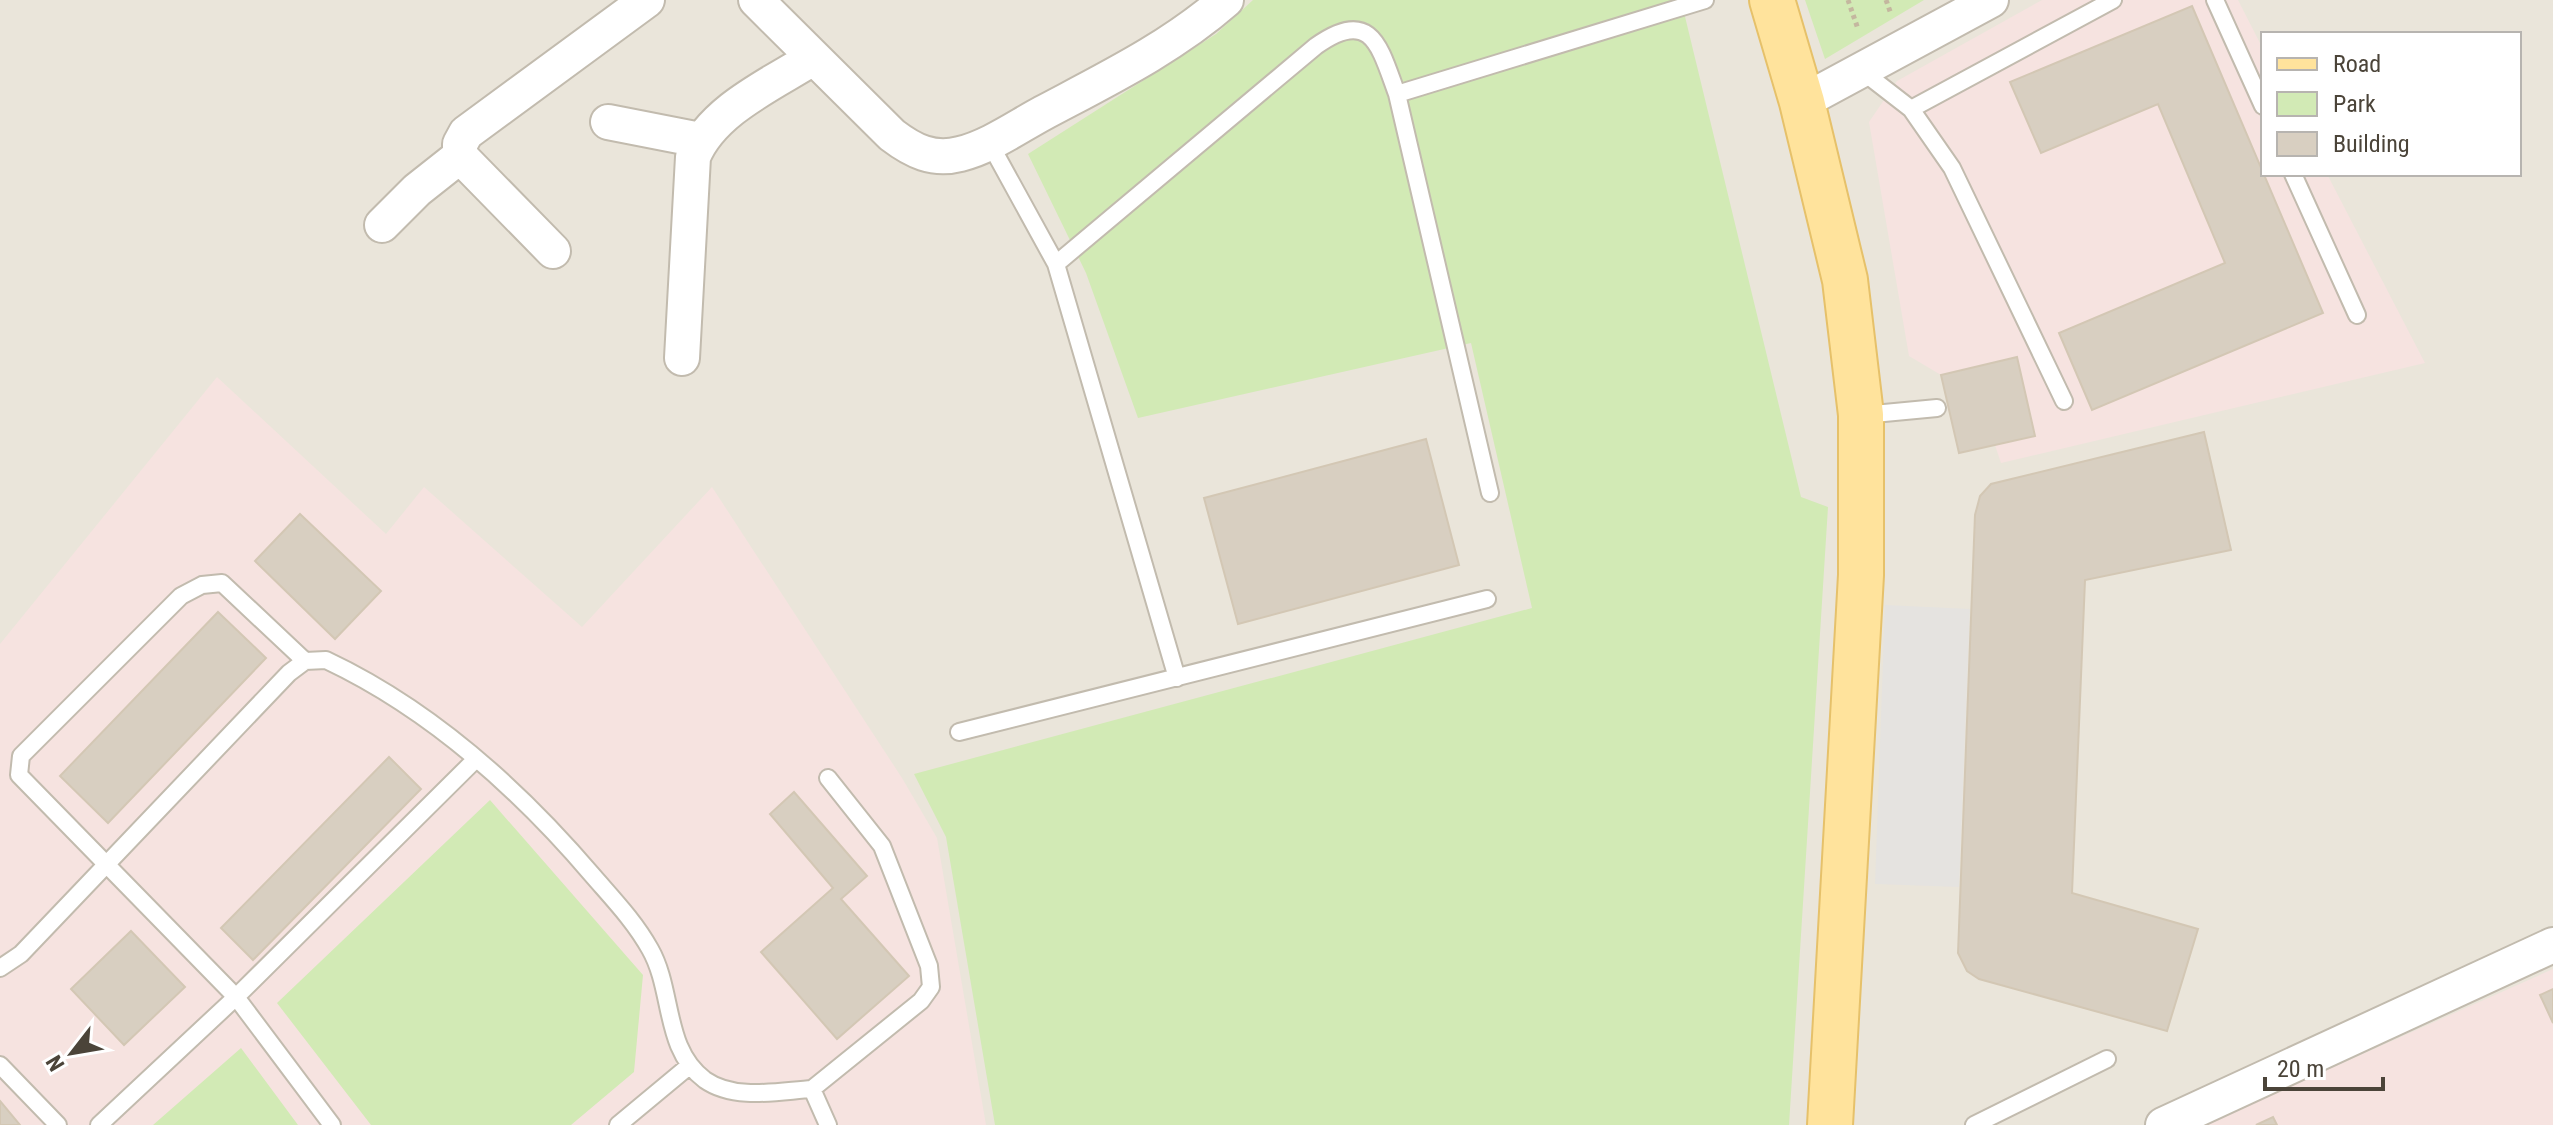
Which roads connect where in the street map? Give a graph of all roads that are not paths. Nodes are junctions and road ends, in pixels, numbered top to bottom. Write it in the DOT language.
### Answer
graph roads {
  1 [pos="647,0"];
  2 [pos="756,0"];
  3 [pos="1226,0"];
  4 [pos="1705,0"];
  5 [pos="1772,0"];
  6 [pos="1991,0"];
  7 [pos="2113,0"];
  8 [pos="2215,0"];
  9 [pos="1862,54"];
  10 [pos="813,58"];
  11 [pos="1397,94"];
  12 [pos="1802,102"];
  13 [pos="2261,102"];
  14 [pos="1911,109"];
  15 [pos="608,122"];
  16 [pos="700,140"];
  17 [pos="989,142"];
  18 [pos="460,156"];
  19 [pos="2294,176"];
  20 [pos="382,225"];
  21 [pos="553,251"];
  22 [pos="1056,264"];
  23 [pos="2357,315"];
  24 [pos="682,358"];
  25 [pos="2064,401"];
  26 [pos="1937,408"];
  27 [pos="1861,415"];
  28 [pos="1490,493"];
  29 [pos="1487,599"];
  30 [pos="305,661"];
  31 [pos="1177,678"];
  32 [pos="959,732"];
  33 [pos="476,759"];
  34 [pos="828,778"];
  35 [pos="108,862"];
  36 [pos="2553,945"];
  37 [pos="0,968"];
  38 [pos="236,997"];
  39 [pos="2107,1059"];
  40 [pos="0,1065"];
  41 [pos="689,1066"];
  42 [pos="812,1089"];
  43 [pos="58,1125"];
  44 [pos="99,1125"];
  45 [pos="332,1125"];
  46 [pos="618,1125"];
  47 [pos="828,1125"];
  48 [pos="1830,1125"];
  49 [pos="1974,1125"];
  50 [pos="2163,1125"];
  1 -- 18 [label="street"];
  2 -- 10 [label="street"];
  3 -- 17 [label="street"];
  4 -- 11 [label="lane"];
  5 -- 12 [label="main road"];
  6 -- 9 [label="street"];
  7 -- 14 [label="lane"];
  8 -- 13 [label="lane"];
  9 -- 12 [label="street"];
  9 -- 14 [label="lane"];
  10 -- 16 [label="street"];
  10 -- 17 [label="street"];
  11 -- 22 [label="lane"];
  11 -- 28 [label="lane"];
  12 -- 27 [label="main road"];
  14 -- 25 [label="lane"];
  15 -- 16 [label="street"];
  16 -- 24 [label="street"];
  17 -- 22 [label="lane"];
  18 -- 20 [label="street"];
  18 -- 21 [label="street"];
  19 -- 23 [label="lane"];
  22 -- 31 [label="lane"];
  26 -- 27 [label="lane"];
  27 -- 48 [label="main road"];
  29 -- 31 [label="lane"];
  30 -- 33 [label="lane"];
  30 -- 35 [label="lane"];
  30 -- 35 [label="lane"];
  31 -- 32 [label="lane"];
  33 -- 38 [label="lane"];
  33 -- 41 [label="lane"];
  34 -- 42 [label="lane"];
  35 -- 37 [label="lane"];
  35 -- 38 [label="lane"];
  36 -- 50 [label="street"];
  38 -- 44 [label="lane"];
  38 -- 45 [label="lane"];
  39 -- 49 [label="lane"];
  40 -- 43 [label="lane"];
  41 -- 42 [label="lane"];
  41 -- 46 [label="lane"];
  42 -- 47 [label="lane"];
}
